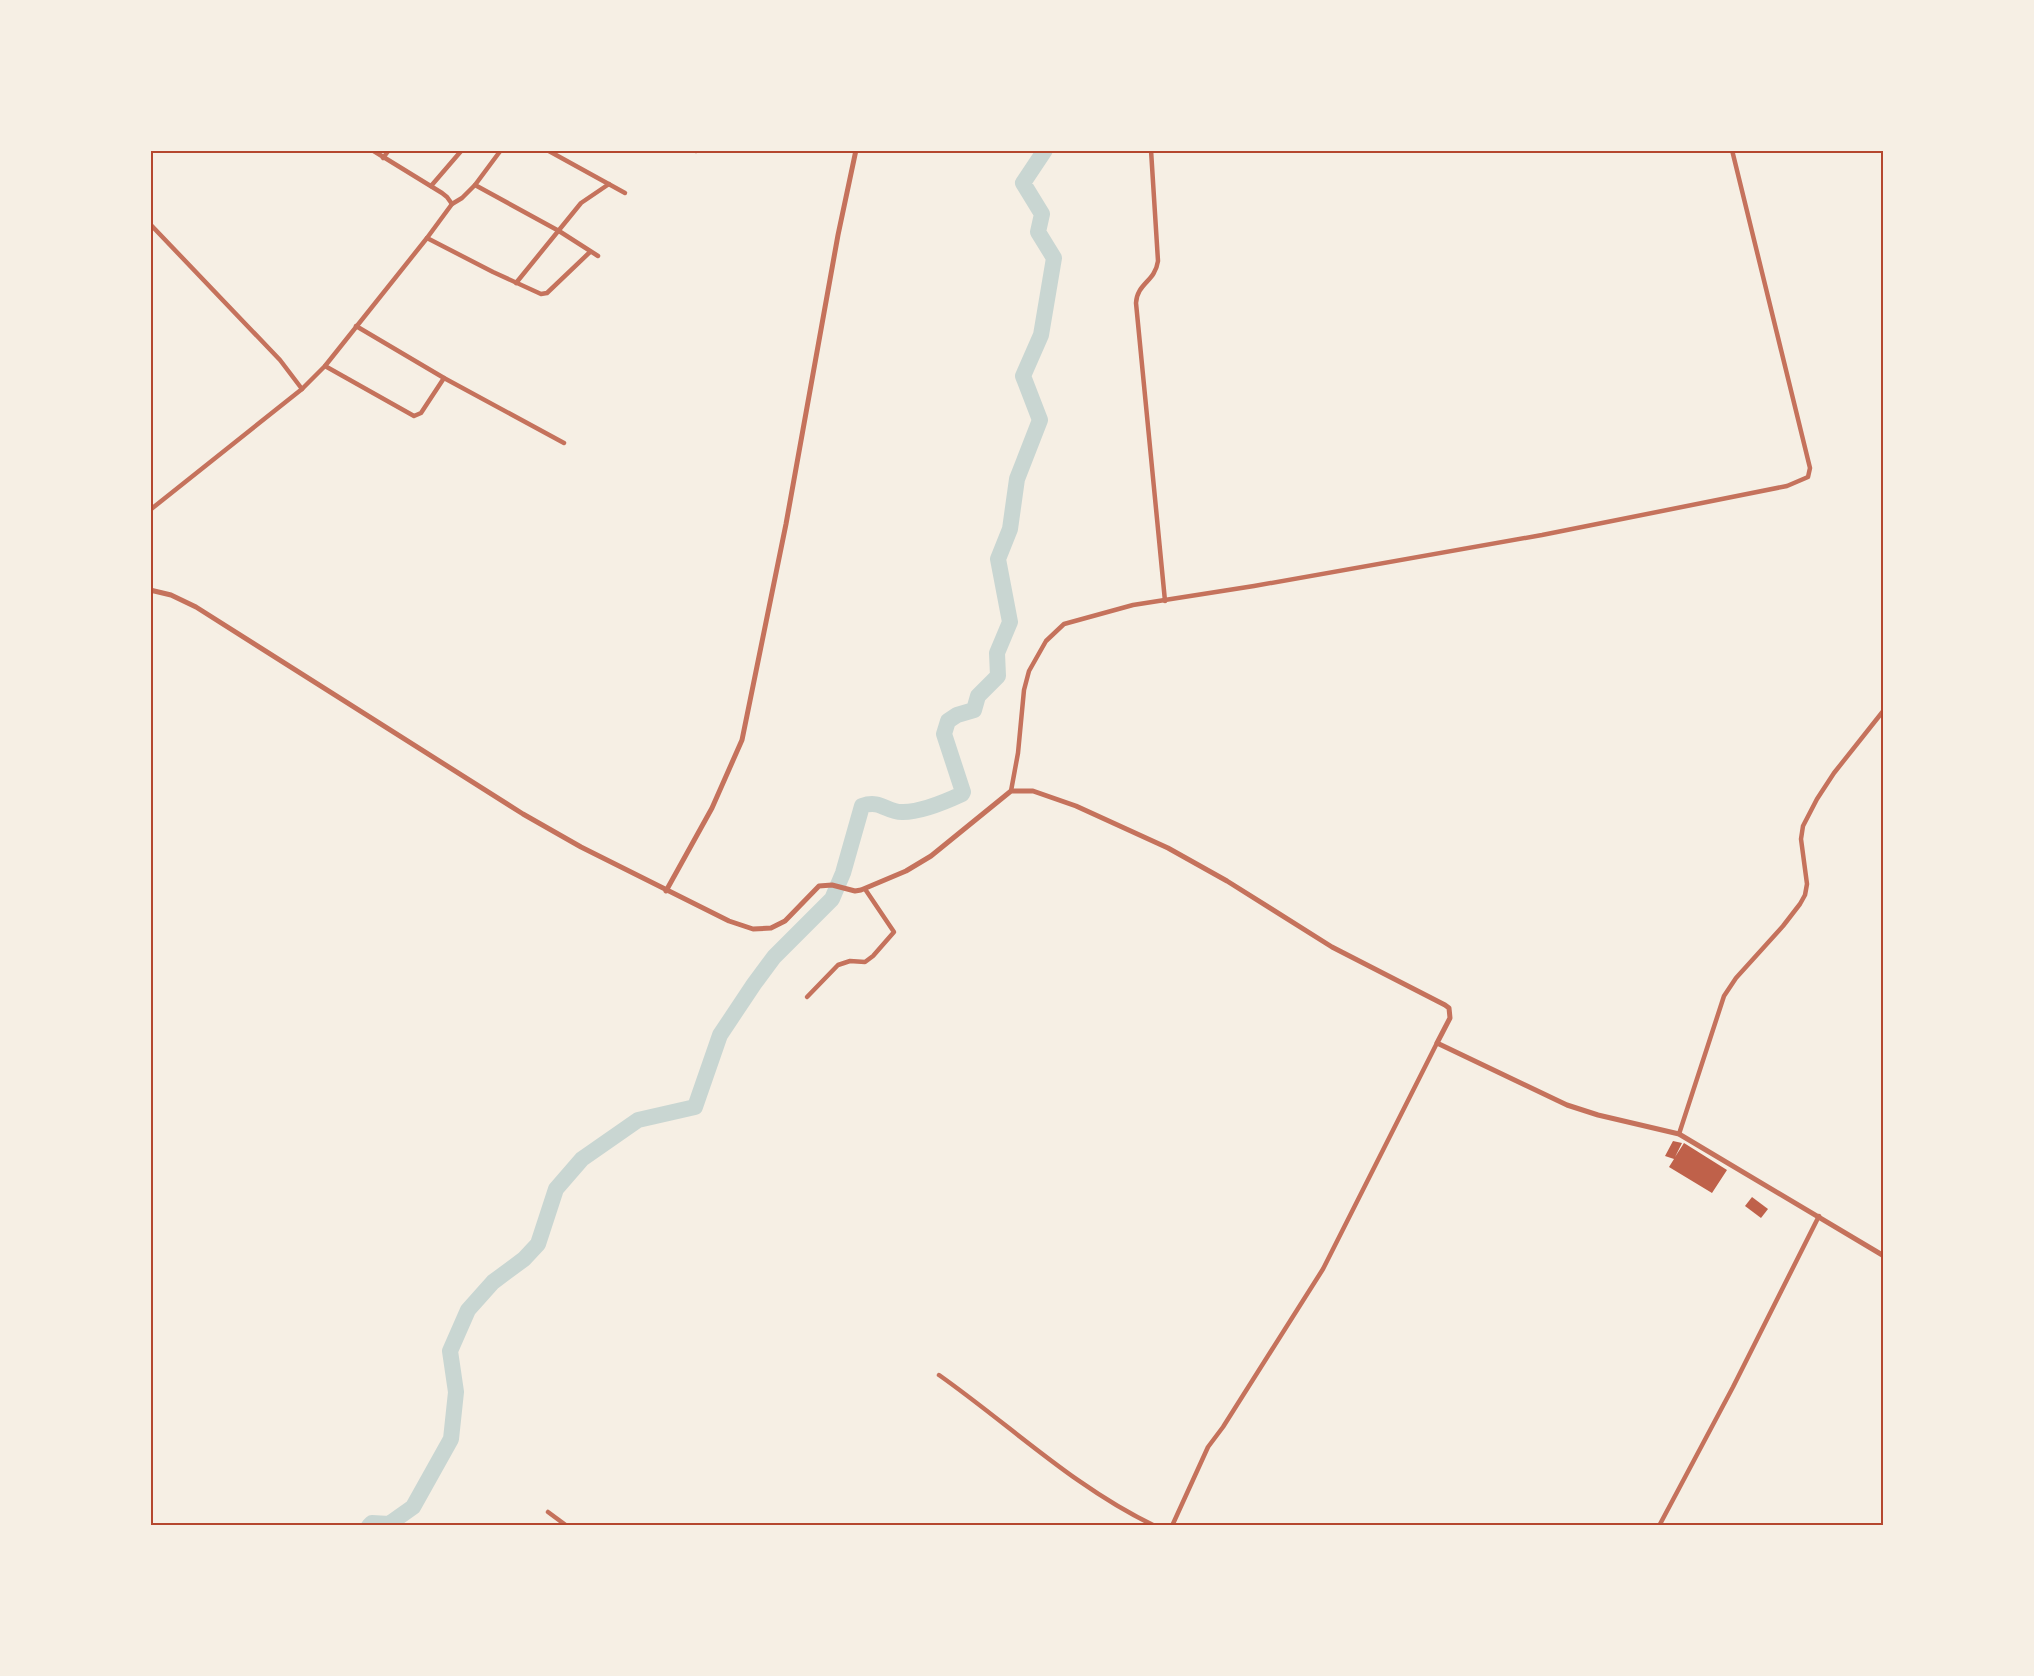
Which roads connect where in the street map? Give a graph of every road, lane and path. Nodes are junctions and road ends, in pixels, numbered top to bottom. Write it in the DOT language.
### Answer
graph roads {
  1 [pos="372,150"];
  2 [pos="389,150"];
  3 [pos="462,150"];
  4 [pos="501,150"];
  5 [pos="547,150"];
  6 [pos="856,150"];
  7 [pos="1151,150"];
  8 [pos="1732,150"];
  9 [pos="383,158"];
  10 [pos="609,184"];
  11 [pos="475,185"];
  12 [pos="431,186"];
  13 [pos="625,193"];
  14 [pos="452,204"];
  15 [pos="150,224"];
  16 [pos="559,231"];
  17 [pos="427,238"];
  18 [pos="590,252"];
  19 [pos="598,256"];
  20 [pos="516,283"];
  21 [pos="356,326"];
  22 [pos="325,366"];
  23 [pos="444,378"];
  24 [pos="302,389"];
  25 [pos="564,442"];
  26 [pos="150,510"];
  27 [pos="150,590"];
  28 [pos="1165,601"];
  29 [pos="1884,710"];
  30 [pos="1011,791"];
  31 [pos="865,889"];
  32 [pos="666,891"];
  33 [pos="807,997"];
  34 [pos="1437,1043"];
  35 [pos="1679,1134"];
  36 [pos="1819,1216"];
  37 [pos="1884,1256"];
  38 [pos="939,1375"];
  39 [pos="548,1512"];
  40 [pos="567,1526"];
  41 [pos="1155,1526"];
  42 [pos="1172,1526"];
  43 [pos="1659,1526"];
  1 -- 9 [label="street"];
  2 -- 9 [label="street"];
  3 -- 12 [label="street"];
  4 -- 11 [label="street"];
  5 -- 10 [label="street"];
  6 -- 32 [label="street"];
  7 -- 28 [label="street"];
  8 -- 28 [label="street"];
  9 -- 12 [label="street"];
  10 -- 13 [label="street"];
  10 -- 16 [label="street"];
  11 -- 14 [label="street"];
  11 -- 16 [label="street"];
  12 -- 14 [label="street"];
  14 -- 17 [label="street"];
  15 -- 24 [label="street"];
  16 -- 18 [label="street"];
  16 -- 20 [label="street"];
  17 -- 20 [label="street"];
  17 -- 21 [label="street"];
  18 -- 19 [label="street"];
  18 -- 20 [label="street"];
  21 -- 22 [label="street"];
  21 -- 23 [label="street"];
  22 -- 23 [label="street"];
  22 -- 24 [label="street"];
  23 -- 25 [label="street"];
  24 -- 26 [label="street"];
  27 -- 32 [label="street"];
  28 -- 30 [label="street"];
  29 -- 35 [label="street"];
  30 -- 31 [label="street"];
  30 -- 34 [label="street"];
  31 -- 32 [label="street"];
  31 -- 33 [label="street"];
  34 -- 35 [label="street"];
  34 -- 42 [label="street"];
  35 -- 36 [label="street"];
  36 -- 37 [label="street"];
  36 -- 43 [label="street"];
  38 -- 41 [label="street"];
  39 -- 40 [label="street"];
}
